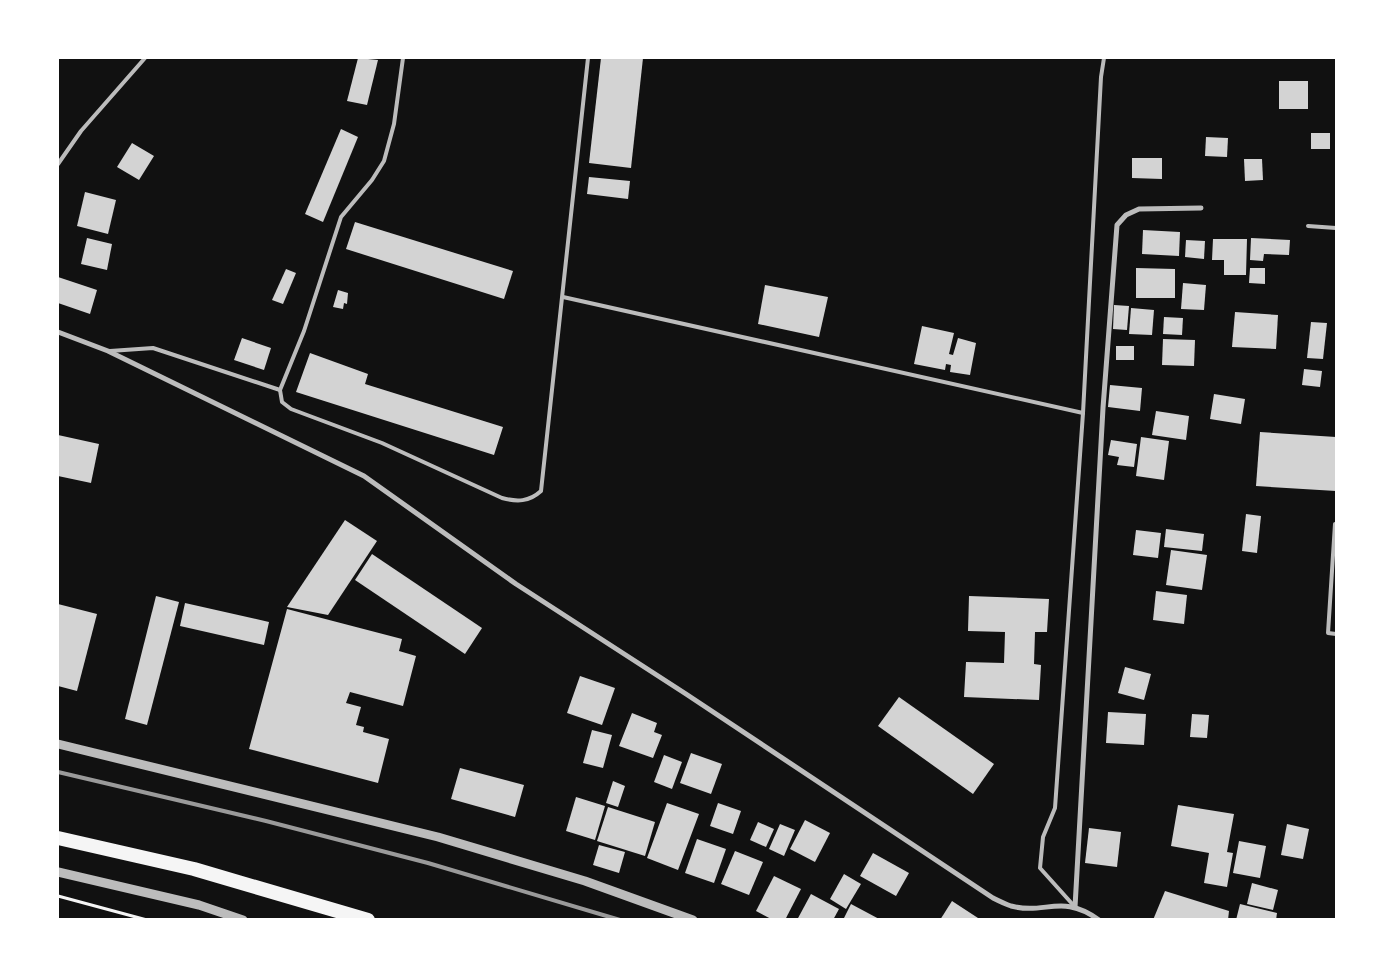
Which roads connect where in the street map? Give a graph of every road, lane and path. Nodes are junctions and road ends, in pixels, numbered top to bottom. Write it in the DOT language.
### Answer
graph roads {
  1 [pos="145,58"];
  2 [pos="403,58"];
  3 [pos="588,58"];
  4 [pos="1104,58"];
  5 [pos="58,164"];
  6 [pos="1201,208"];
  7 [pos="1308,226"];
  8 [pos="1336,228"];
  9 [pos="562,297"];
  10 [pos="58,332"];
  11 [pos="108,351"];
  12 [pos="280,390"];
  13 [pos="1083,413"];
  14 [pos="1335,524"];
  15 [pos="1336,634"];
  16 [pos="58,744"];
  17 [pos="58,838"];
  18 [pos="58,872"];
  19 [pos="58,896"];
  20 [pos="1075,907"];
  21 [pos="147,920"];
  22 [pos="243,920"];
  23 [pos="368,920"];
  24 [pos="693,920"];
  25 [pos="1099,920"];
  1 -- 5 [label="lane"];
  2 -- 12 [label="lane"];
  3 -- 9 [label="lane"];
  4 -- 13 [label="lane"];
  6 -- 20 [label="street"];
  7 -- 8 [label="lane"];
  9 -- 12 [label="lane"];
  9 -- 13 [label="lane"];
  10 -- 11 [label="street"];
  11 -- 12 [label="lane"];
  11 -- 20 [label="street"];
  13 -- 20 [label="lane"];
  14 -- 15 [label="lane"];
  16 -- 24 [label="street"];
  17 -- 23 [label="highway"];
  18 -- 22 [label="street"];
  19 -- 21 [label="path"];
  20 -- 25 [label="street"];
}
